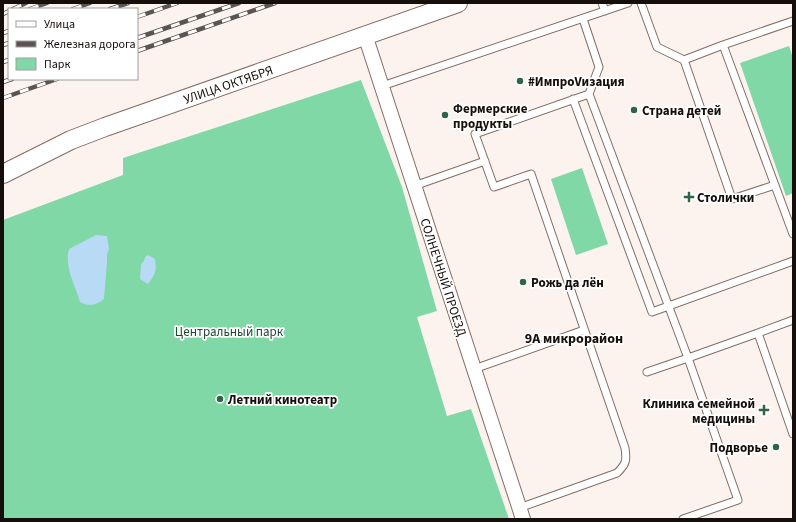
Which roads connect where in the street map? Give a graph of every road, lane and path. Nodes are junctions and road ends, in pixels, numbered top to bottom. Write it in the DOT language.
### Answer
graph roads {
  1 [pos="458,3"];
  2 [pos="602,3"];
  3 [pos="628,3"];
  4 [pos="641,3"];
  5 [pos="605,11"];
  6 [pos="583,18"];
  7 [pos="793,21"];
  8 [pos="365,36"];
  9 [pos="723,45"];
  10 [pos="684,60"];
  11 [pos="382,86"];
  12 [pos="589,94"];
  13 [pos="573,99"];
  14 [pos="485,161"];
  15 [pos="3,174"];
  16 [pos="775,185"];
  17 [pos="414,186"];
  18 [pos="793,234"];
  19 [pos="793,261"];
  20 [pos="669,306"];
  21 [pos="793,320"];
  22 [pos="584,330"];
  23 [pos="758,333"];
  24 [pos="688,358"];
  25 [pos="474,369"];
  26 [pos="647,372"];
  27 [pos="793,434"];
  28 [pos="521,514"];
  29 [pos="682,519"];
  1 -- 8 [label="street, УЛИЦА ОКТЯБРЯ"];
  2 -- 5 [label="lane"];
  3 -- 5 [label="lane"];
  4 -- 10 [label="lane"];
  5 -- 6 [label="lane"];
  6 -- 11 [label="lane"];
  6 -- 12 [label="lane"];
  7 -- 9 [label="lane"];
  8 -- 11 [label="street, СОЛНЕЧНЫЙ ПРОЕЗД"];
  8 -- 15 [label="street, УЛИЦА ОКТЯБРЯ"];
  9 -- 10 [label="lane"];
  9 -- 16 [label="lane"];
  10 -- 16 [label="lane"];
  11 -- 17 [label="street, СОЛНЕЧНЫЙ ПРОЕЗД"];
  12 -- 13 [label="lane"];
  12 -- 20 [label="lane"];
  13 -- 14 [label="lane"];
  13 -- 20 [label="lane"];
  14 -- 17 [label="lane"];
  14 -- 22 [label="lane"];
  16 -- 18 [label="lane"];
  17 -- 25 [label="street, СОЛНЕЧНЫЙ ПРОЕЗД"];
  19 -- 20 [label="lane"];
  20 -- 24 [label="lane"];
  21 -- 23 [label="lane"];
  22 -- 25 [label="lane"];
  22 -- 28 [label="lane"];
  23 -- 24 [label="lane"];
  23 -- 27 [label="lane"];
  24 -- 26 [label="lane"];
  24 -- 29 [label="lane"];
  25 -- 28 [label="street, СОЛНЕЧНЫЙ ПРОЕЗД"];
}
